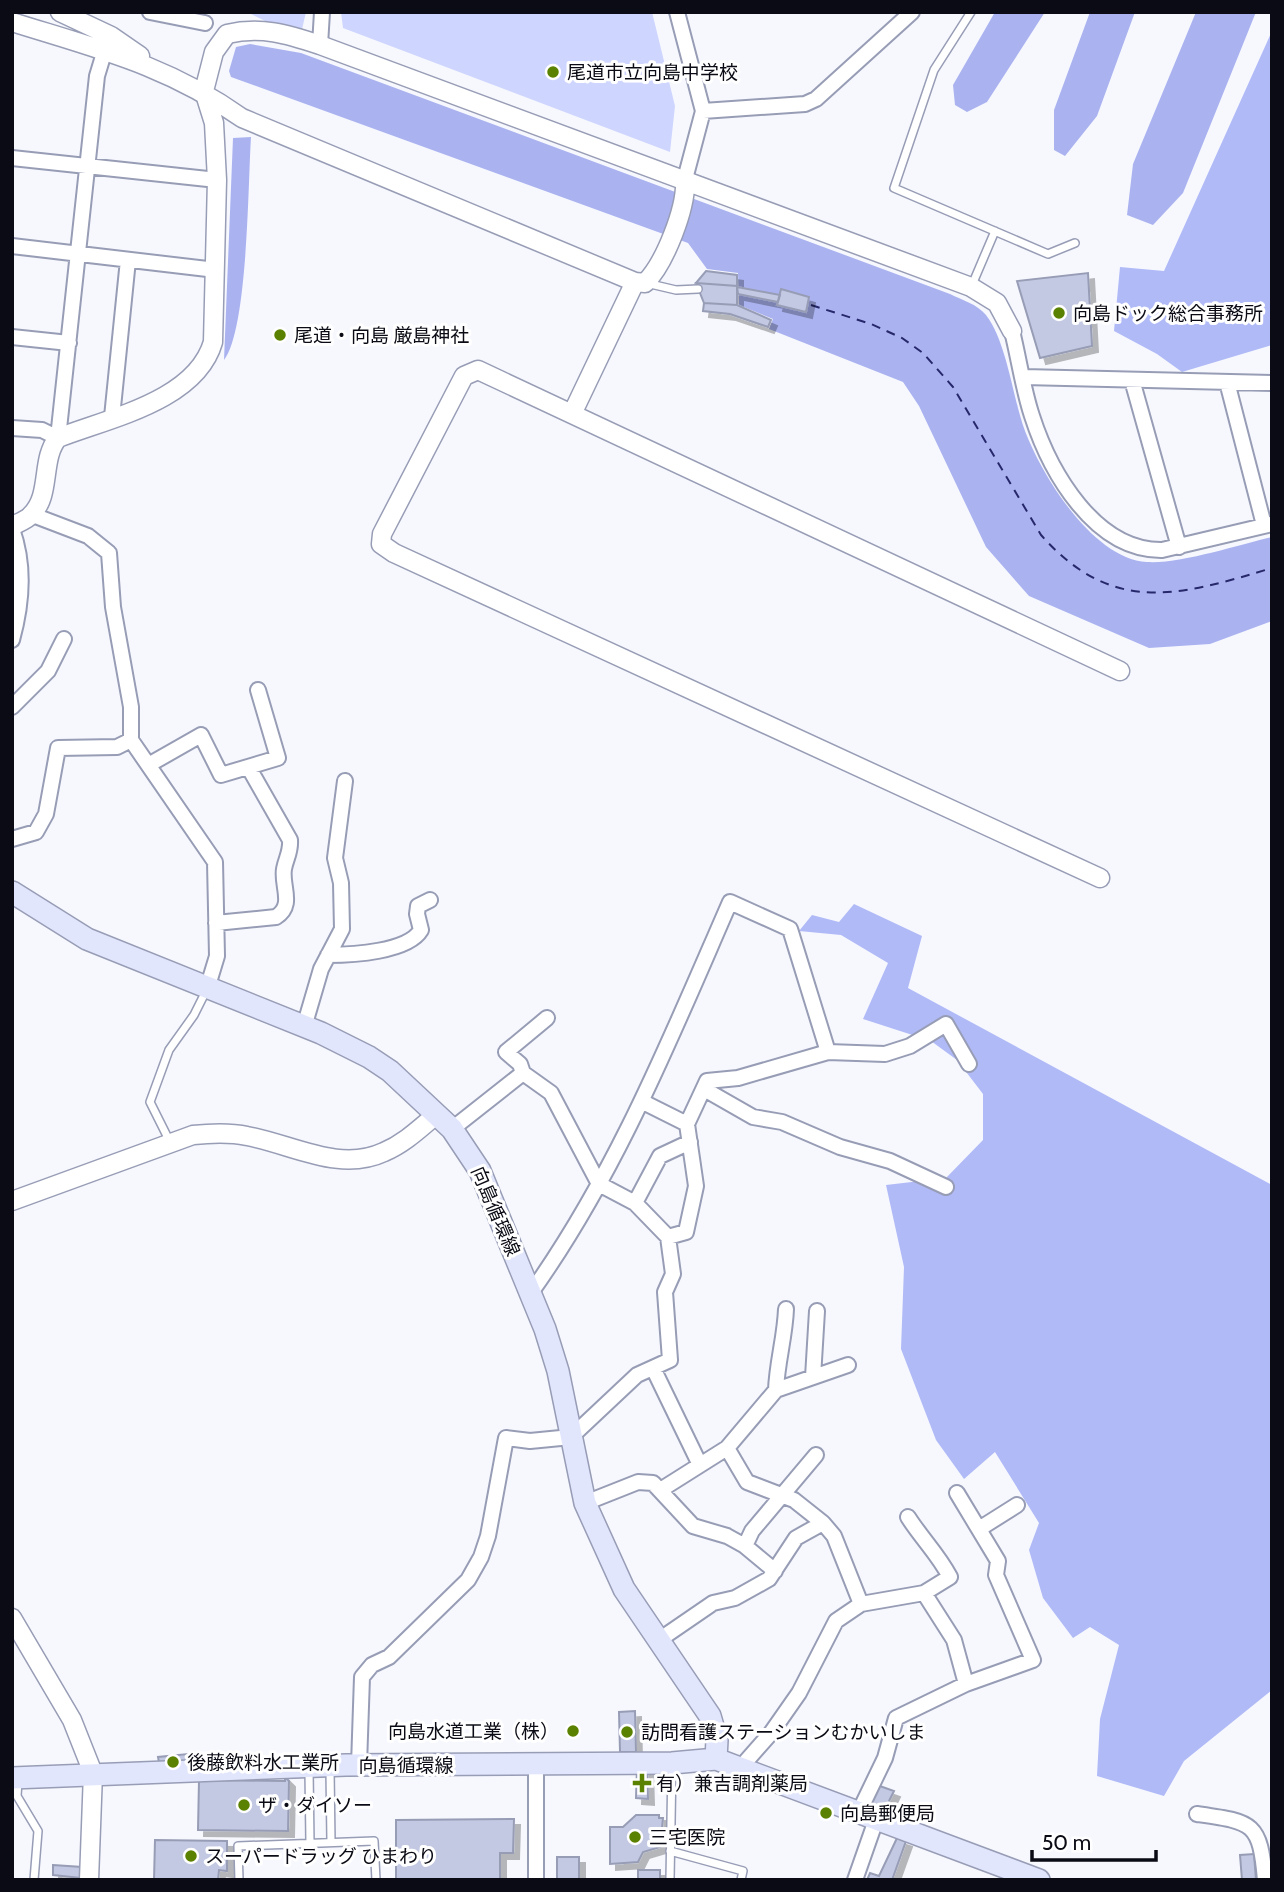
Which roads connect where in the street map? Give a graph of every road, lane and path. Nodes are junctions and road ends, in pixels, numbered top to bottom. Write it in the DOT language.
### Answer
graph roads {
  1 [pos="15,12"];
  2 [pos="60,12"];
  3 [pos="150,12"];
  4 [pos="322,12"];
  5 [pos="677,12"];
  6 [pos="912,12"];
  7 [pos="971,12"];
  8 [pos="182,16"];
  9 [pos="12,21"];
  10 [pos="205,23"];
  11 [pos="107,43"];
  12 [pos="320,45"];
  13 [pos="204,91"];
  14 [pos="703,111"];
  15 [pos="12,158"];
  16 [pos="87,165"];
  17 [pos="217,180"];
  18 [pos="685,186"];
  19 [pos="995,231"];
  20 [pos="1075,243"];
  21 [pos="12,247"];
  22 [pos="79,254"];
  23 [pos="128,260"];
  24 [pos="216,270"];
  25 [pos="640,282"];
  26 [pos="971,287"];
  27 [pos="698,289"];
  28 [pos="1013,331"];
  29 [pos="12,337"];
  30 [pos="69,343"];
  31 [pos="1024,377"];
  32 [pos="1132,380"];
  33 [pos="1227,382"];
  34 [pos="1272,383"];
  35 [pos="572,414"];
  36 [pos="112,417"];
  37 [pos="12,428"];
  38 [pos="58,438"];
  39 [pos="33,514"];
  40 [pos="1268,525"];
  41 [pos="12,528"];
  42 [pos="1180,547"];
  43 [pos="64,639"];
  44 [pos="12,640"];
  45 [pos="1120,671"];
  46 [pos="258,690"];
  47 [pos="12,707"];
  48 [pos="131,740"];
  49 [pos="150,764"];
  50 [pos="249,768"];
  51 [pos="345,781"];
  52 [pos="12,839"];
  53 [pos="1100,878"];
  54 [pos="12,892"];
  55 [pos="430,900"];
  56 [pos="216,923"];
  57 [pos="328,955"];
  58 [pos="207,989"];
  59 [pos="547,1018"];
  60 [pos="304,1027"];
  61 [pos="828,1052"];
  62 [pos="969,1064"];
  63 [pos="523,1073"];
  64 [pos="704,1089"];
  65 [pos="643,1102"];
  66 [pos="445,1122"];
  67 [pos="687,1124"];
  68 [pos="170,1142"];
  69 [pos="690,1142"];
  70 [pos="599,1184"];
  71 [pos="946,1187"];
  72 [pos="12,1201"];
  73 [pos="635,1203"];
  74 [pos="668,1237"];
  75 [pos="530,1294"];
  76 [pos="786,1309"];
  77 [pos="817,1311"];
  78 [pos="848,1365"];
  79 [pos="653,1368"];
  80 [pos="813,1377"];
  81 [pos="776,1390"];
  82 [pos="571,1437"];
  83 [pos="727,1448"];
  84 [pos="816,1455"];
  85 [pos="700,1465"];
  86 [pos="662,1489"];
  87 [pos="957,1493"];
  88 [pos="782,1495"];
  89 [pos="584,1503"];
  90 [pos="1017,1505"];
  91 [pos="908,1517"];
  92 [pos="823,1523"];
  93 [pos="979,1529"];
  94 [pos="745,1546"];
  95 [pos="775,1571"];
  96 [pos="924,1593"];
  97 [pos="861,1604"];
  98 [pos="12,1618"];
  99 [pos="659,1640"];
  100 [pos="966,1684"];
  101 [pos="716,1759"];
  102 [pos="672,1763"];
  103 [pos="359,1765"];
  104 [pos="536,1765"];
  105 [pos="320,1766"];
  106 [pos="741,1767"];
  107 [pos="93,1773"];
  108 [pos="15,1777"];
  109 [pos="1197,1814"];
  110 [pos="868,1816"];
  111 [pos="331,1842"];
  112 [pos="310,1843"];
  113 [pos="670,1851"];
  114 [pos="34,1880"];
  115 [pos="89,1880"];
  116 [pos="239,1880"];
  117 [pos="376,1880"];
  118 [pos="536,1880"];
  119 [pos="670,1880"];
  120 [pos="741,1880"];
  121 [pos="855,1880"];
  122 [pos="1039,1880"];
  123 [pos="1265,1880"];
  1 -- 9 [label="street"];
  2 -- 11 [label="street"];
  3 -- 8 [label="street"];
  4 -- 12 [label="street"];
  5 -- 14 [label="street"];
  6 -- 14 [label="street"];
  7 -- 19 [label="lane"];
  8 -- 10 [label="street"];
  9 -- 11 [label="street"];
  11 -- 13 [label="street"];
  11 -- 16 [label="street"];
  12 -- 13 [label="street"];
  12 -- 18 [label="street"];
  13 -- 17 [label="street"];
  13 -- 25 [label="street"];
  14 -- 18 [label="street"];
  15 -- 16 [label="street"];
  16 -- 17 [label="street"];
  16 -- 22 [label="street"];
  17 -- 24 [label="street"];
  18 -- 25 [label="street"];
  18 -- 26 [label="street"];
  19 -- 20 [label="lane"];
  19 -- 26 [label="lane"];
  21 -- 22 [label="street"];
  22 -- 23 [label="street"];
  22 -- 30 [label="street"];
  23 -- 24 [label="street"];
  23 -- 36 [label="street"];
  24 -- 36 [label="street"];
  25 -- 27 [label="lane"];
  25 -- 35 [label="street"];
  26 -- 28 [label="street"];
  28 -- 31 [label="street"];
  29 -- 30 [label="street"];
  30 -- 38 [label="street"];
  31 -- 32 [label="street"];
  31 -- 42 [label="street"];
  32 -- 33 [label="street"];
  32 -- 42 [label="street"];
  33 -- 34 [label="street"];
  33 -- 40 [label="street"];
  35 -- 45 [label="street"];
  35 -- 53 [label="street"];
  36 -- 38 [label="street"];
  37 -- 38 [label="street"];
  38 -- 39 [label="street"];
  39 -- 41 [label="street"];
  39 -- 48 [label="street"];
  40 -- 42 [label="street"];
  41 -- 44 [label="street"];
  43 -- 47 [label="street"];
  46 -- 50 [label="street"];
  48 -- 49 [label="street"];
  48 -- 52 [label="street"];
  49 -- 50 [label="street"];
  49 -- 56 [label="street"];
  50 -- 56 [label="street"];
  51 -- 57 [label="street"];
  54 -- 58 [label="main road, 向島循環線"];
  55 -- 57 [label="street"];
  56 -- 58 [label="street"];
  57 -- 60 [label="street"];
  58 -- 60 [label="main road, 向島循環線"];
  58 -- 68 [label="lane"];
  59 -- 63 [label="street"];
  60 -- 66 [label="main road, 向島循環線"];
  61 -- 62 [label="street"];
  61 -- 64 [label="street"];
  61 -- 65 [label="street"];
  63 -- 66 [label="street"];
  63 -- 70 [label="street"];
  64 -- 67 [label="street"];
  64 -- 71 [label="street"];
  65 -- 67 [label="street"];
  65 -- 70 [label="street"];
  66 -- 68 [label="street"];
  66 -- 75 [label="main road, 向島循環線"];
  67 -- 69 [label="street"];
  68 -- 72 [label="street"];
  69 -- 73 [label="street"];
  69 -- 74 [label="street"];
  70 -- 73 [label="street"];
  70 -- 75 [label="street"];
  73 -- 74 [label="street"];
  74 -- 79 [label="street"];
  75 -- 82 [label="main road, 向島循環線"];
  76 -- 81 [label="street"];
  77 -- 80 [label="street"];
  78 -- 80 [label="street"];
  79 -- 82 [label="street"];
  79 -- 85 [label="street"];
  80 -- 81 [label="street"];
  81 -- 83 [label="street"];
  82 -- 89 [label="main road, 向島循環線"];
  82 -- 103 [label="street"];
  83 -- 85 [label="street"];
  83 -- 88 [label="street"];
  84 -- 88 [label="street"];
  85 -- 86 [label="street"];
  86 -- 89 [label="street"];
  86 -- 94 [label="street"];
  87 -- 93 [label="street"];
  88 -- 92 [label="street"];
  88 -- 94 [label="street"];
  89 -- 99 [label="main road, 向島循環線"];
  90 -- 93 [label="street"];
  91 -- 96 [label="street"];
  92 -- 95 [label="street"];
  92 -- 97 [label="street"];
  93 -- 100 [label="street"];
  94 -- 95 [label="street"];
  95 -- 99 [label="street"];
  96 -- 97 [label="street"];
  96 -- 100 [label="street"];
  97 -- 106 [label="street"];
  98 -- 107 [label="street"];
  99 -- 101 [label="main road, 向島循環線"];
  100 -- 110 [label="street"];
  101 -- 102 [label="main road, 向島循環線"];
  101 -- 106 [label="main road, 向島循環線"];
  102 -- 104 [label="main road, 向島循環線"];
  102 -- 113 [label="lane"];
  103 -- 104 [label="main road, 向島循環線"];
  103 -- 105 [label="main road, 向島循環線"];
  104 -- 118 [label="street"];
  105 -- 107 [label="main road, 向島循環線"];
  105 -- 111 [label="lane"];
  105 -- 112 [label="lane"];
  106 -- 110 [label="main road, 向島循環線"];
  107 -- 108 [label="main road, 向島循環線"];
  107 -- 115 [label="street"];
  108 -- 114 [label="lane"];
  109 -- 123 [label="street"];
  110 -- 121 [label="street"];
  110 -- 122 [label="main road, 向島循環線"];
  111 -- 112 [label="lane"];
  111 -- 117 [label="lane"];
  112 -- 116 [label="lane"];
  113 -- 119 [label="lane"];
  113 -- 120 [label="lane"];
}
